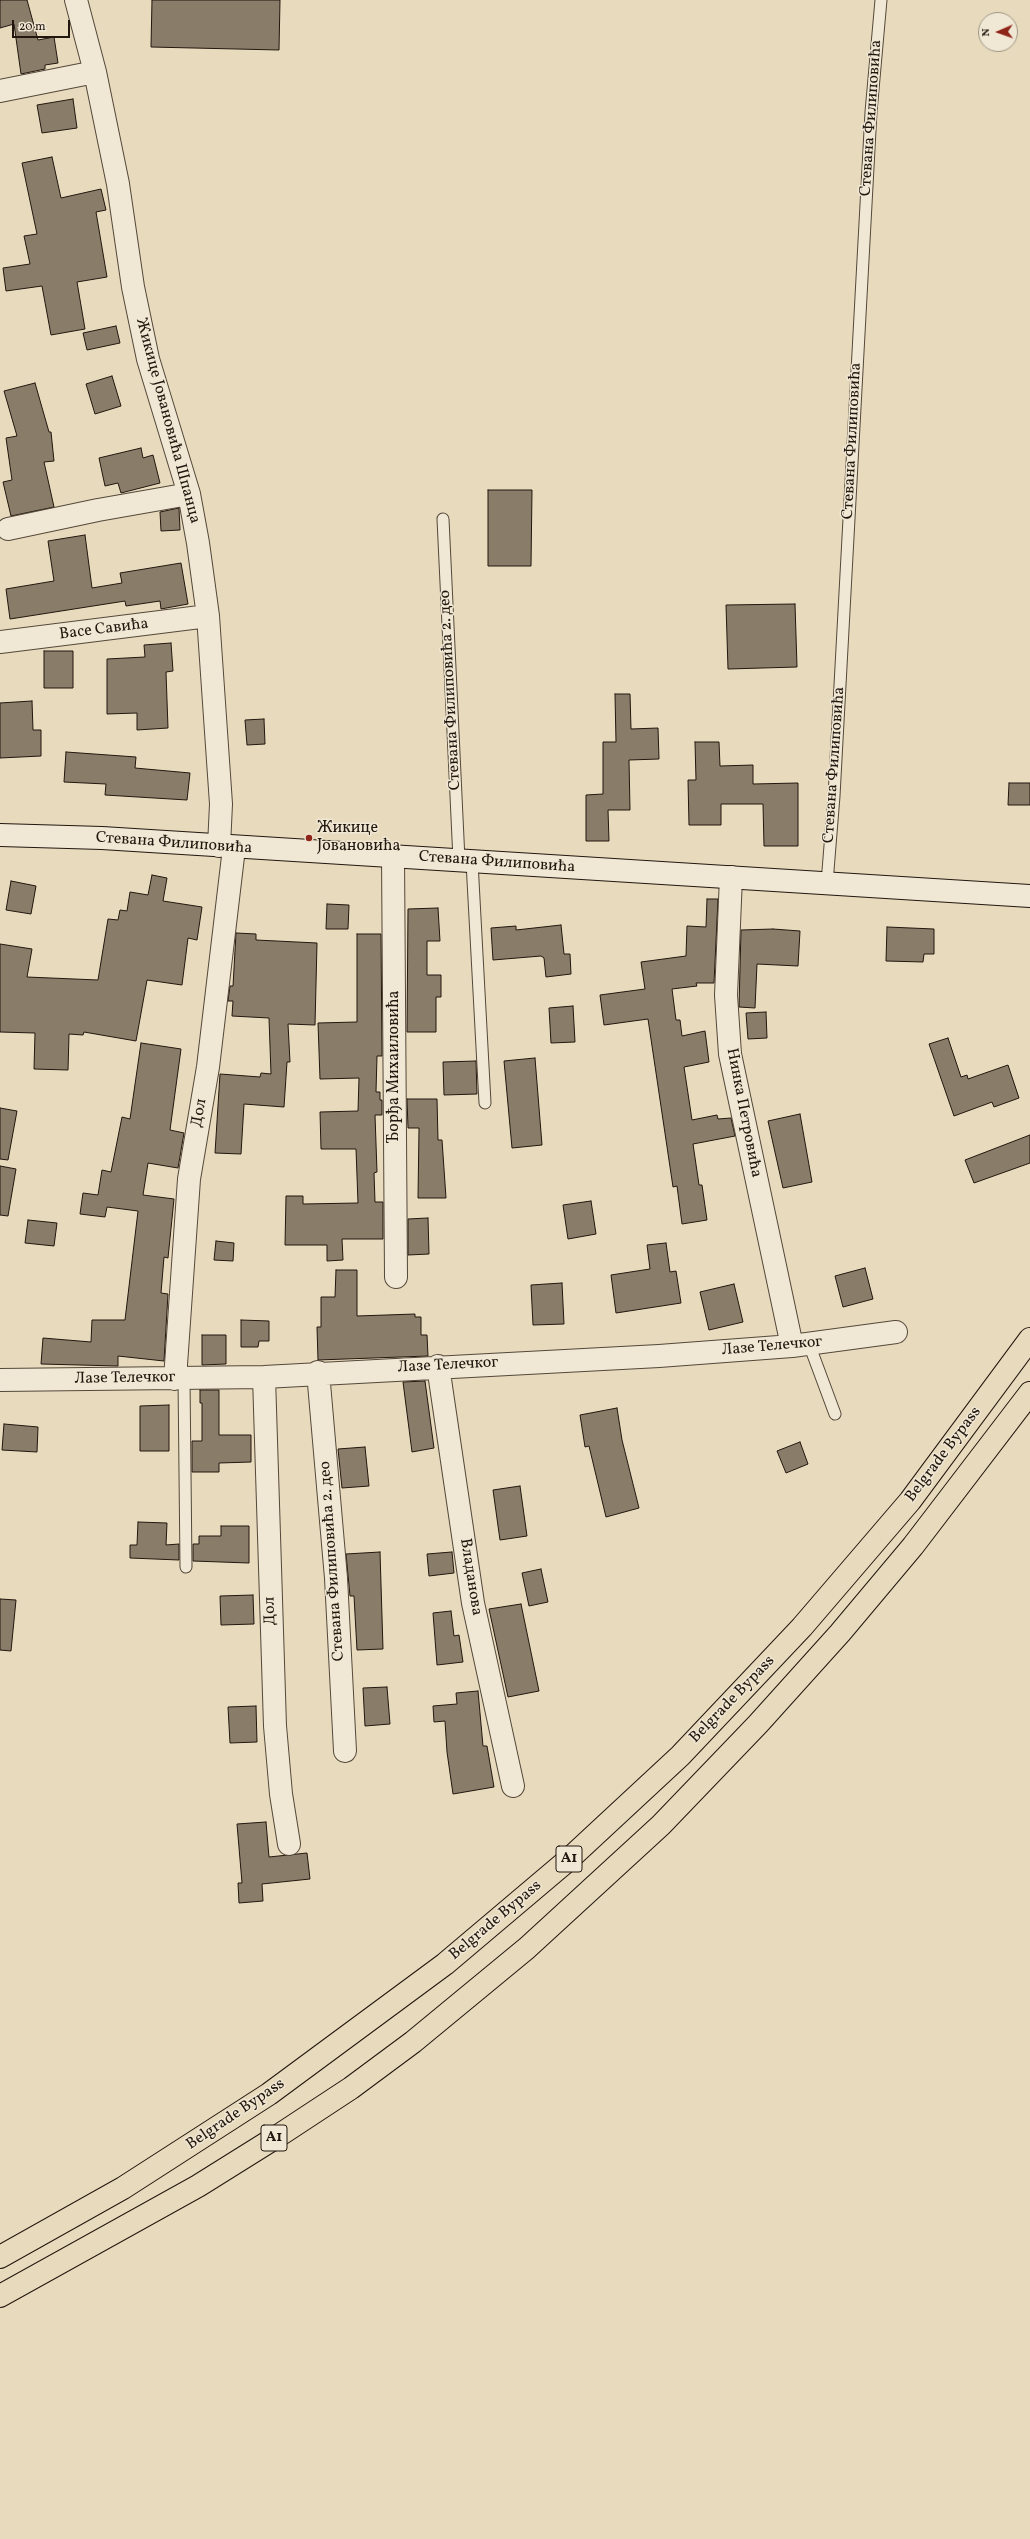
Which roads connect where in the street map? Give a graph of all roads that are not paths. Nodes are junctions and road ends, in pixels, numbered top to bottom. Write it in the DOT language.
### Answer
graph roads {
  1 [pos="76,0"];
  2 [pos="881,0"];
  3 [pos="95,72"];
  4 [pos="0,91"];
  5 [pos="189,494"];
  6 [pos="443,519"];
  7 [pos="8,530"];
  8 [pos="208,616"];
  9 [pos="0,642"];
  10 [pos="0,835"];
  11 [pos="226,847"];
  12 [pos="392,856"];
  13 [pos="465,861"];
  14 [pos="731,877"];
  15 [pos="827,883"];
  16 [pos="1030,896"];
  17 [pos="484,1103"];
  18 [pos="396,1277"];
  19 [pos="896,1332"];
  20 [pos="1030,1339"];
  21 [pos="800,1345"];
  22 [pos="438,1366"];
  23 [pos="318,1372"];
  24 [pos="264,1377"];
  25 [pos="179,1379"];
  26 [pos="0,1380"];
  27 [pos="1030,1393"];
  28 [pos="835,1414"];
  29 [pos="186,1567"];
  30 [pos="345,1751"];
  31 [pos="513,1786"];
  32 [pos="289,1844"];
  33 [pos="0,2258"];
  34 [pos="0,2296"];
  1 -- 3 [label="street, Жикице Јовановића Шпанца"];
  2 -- 15 [label="lane, Стевана Филиповића"];
  3 -- 4 [label="street"];
  3 -- 5 [label="street, Жикице Јовановића Шпанца"];
  5 -- 7 [label="street"];
  5 -- 8 [label="street, Жикице Јовановића Шпанца"];
  6 -- 13 [label="lane, Стевана Филиповића 2. део"];
  8 -- 9 [label="street, Васе Савића"];
  8 -- 11 [label="street, Жикице Јовановића Шпанца"];
  10 -- 11 [label="street, Стевана Филиповића"];
  11 -- 12 [label="street, Стевана Филиповића"];
  11 -- 25 [label="street, Дол"];
  12 -- 13 [label="street, Стевана Филиповића"];
  12 -- 18 [label="street, Ђорђа Михаиловића"];
  13 -- 14 [label="street, Стевана Филиповића"];
  13 -- 17 [label="lane, Стевана Филиповића 2. део"];
  14 -- 15 [label="street, Стевана Филиповића"];
  14 -- 21 [label="street, Нинка Петровића"];
  15 -- 16 [label="street, Стевана Филиповића"];
  19 -- 21 [label="street, Лазе Телечког"];
  20 -- 33 [label="highway, Belgrade Bypass / A1"];
  21 -- 22 [label="street, Лазе Телечког"];
  21 -- 28 [label="lane"];
  22 -- 23 [label="street, Лазе Телечког"];
  22 -- 31 [label="street, Владанова"];
  23 -- 24 [label="street, Лазе Телечког"];
  23 -- 30 [label="street, Стевана Филиповића 2. део"];
  24 -- 25 [label="street, Лазе Телечког"];
  24 -- 32 [label="street, Дол"];
  25 -- 26 [label="street, Лазе Телечког"];
  25 -- 29 [label="lane"];
  27 -- 34 [label="highway, Belgrade Bypass / A1"];
}
